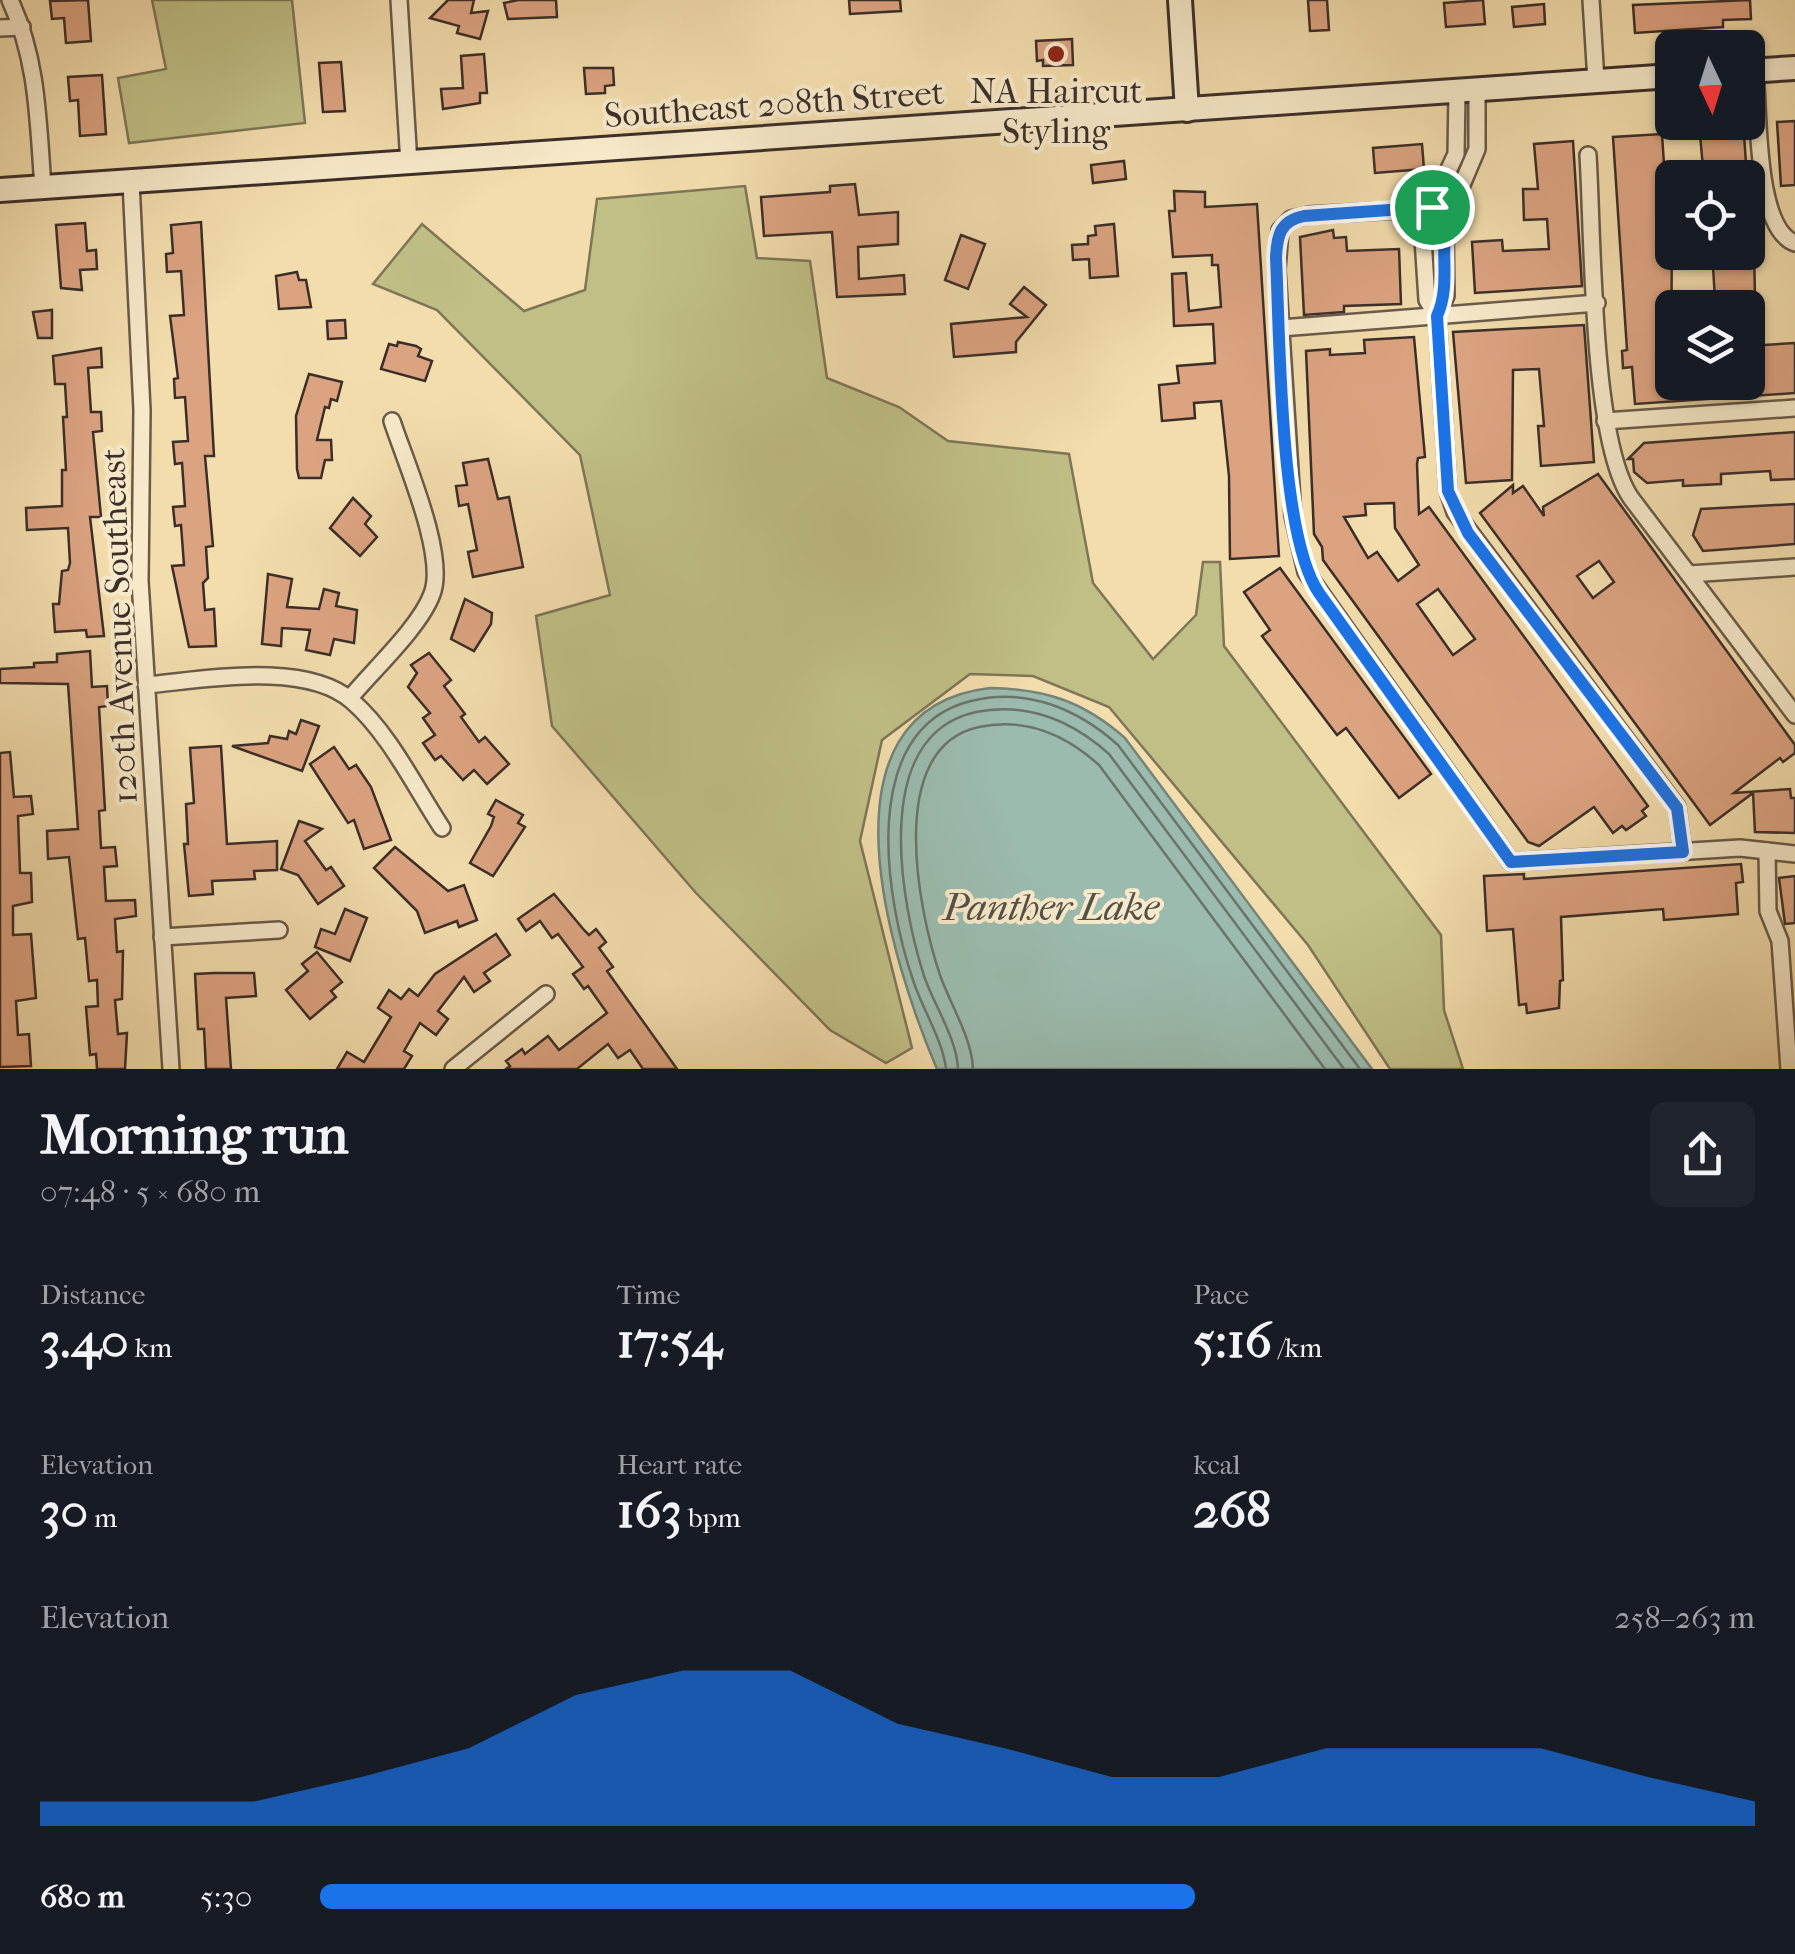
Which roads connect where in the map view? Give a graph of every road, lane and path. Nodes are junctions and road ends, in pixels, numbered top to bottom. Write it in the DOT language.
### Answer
graph roads {
  1 [pos="10,0"];
  2 [pos="399,0"];
  3 [pos="1180,0"];
  4 [pos="1591,0"];
  5 [pos="22,27"];
  6 [pos="0,28"];
  7 [pos="1795,68"];
  8 [pos="1765,70"];
  9 [pos="1655,77"];
  10 [pos="1596,81"];
  11 [pos="1467,92"];
  12 [pos="1187,110"];
  13 [pos="1759,140"];
  14 [pos="1588,155"];
  15 [pos="409,164"];
  16 [pos="130,182"];
  17 [pos="43,187"];
  18 [pos="0,190"];
  19 [pos="1432,207"];
  20 [pos="1451,207"];
  21 [pos="1795,243"];
  22 [pos="1597,303"];
  23 [pos="1437,316"];
  24 [pos="1281,328"];
  25 [pos="1795,408"];
  26 [pos="392,420"];
  27 [pos="1606,421"];
  28 [pos="1795,567"];
  29 [pos="1689,574"];
  30 [pos="146,685"];
  31 [pos="350,698"];
  32 [pos="1795,714"];
  33 [pos="442,828"];
  34 [pos="1683,852"];
  35 [pos="1767,852"];
  36 [pos="1795,854"];
  37 [pos="279,930"];
  38 [pos="162,937"];
  39 [pos="546,994"];
  40 [pos="172,1069"];
  41 [pos="453,1069"];
  42 [pos="1789,1069"];
  1 -- 5 [label="street"];
  2 -- 15 [label="street"];
  3 -- 12 [label="main road"];
  4 -- 10 [label="street"];
  5 -- 6 [label="street"];
  5 -- 17 [label="street"];
  7 -- 8 [label="main road"];
  9 -- 10 [label="main road, Southeast 208th Street"];
  10 -- 11 [label="main road, Southeast 208th Street"];
  11 -- 12 [label="main road, Southeast 208th Street"];
  11 -- 19 [label="street"];
  11 -- 20 [label="street"];
  12 -- 15 [label="main road, Southeast 208th Street"];
  13 -- 21 [label="street"];
  14 -- 22 [label="street"];
  15 -- 16 [label="main road, Southeast 208th Street"];
  16 -- 17 [label="main road, Southeast 208th Street"];
  16 -- 30 [label="street, 120th Avenue Southeast"];
  17 -- 18 [label="main road, Southeast 208th Street"];
  19 -- 20 [label="street"];
  19 -- 23 [label="street"];
  19 -- 24 [label="street"];
  20 -- 23 [label="street"];
  22 -- 23 [label="street"];
  22 -- 27 [label="street"];
  23 -- 24 [label="street"];
  23 -- 34 [label="street"];
  24 -- 34 [label="street"];
  25 -- 27 [label="street"];
  26 -- 31 [label="street"];
  27 -- 29 [label="street"];
  28 -- 29 [label="street"];
  29 -- 32 [label="street"];
  30 -- 31 [label="street"];
  30 -- 38 [label="street, 120th Avenue Southeast"];
  31 -- 33 [label="street"];
  34 -- 35 [label="street"];
  35 -- 36 [label="street"];
  35 -- 42 [label="street"];
  37 -- 38 [label="street"];
  38 -- 40 [label="street, 120th Avenue Southeast"];
  39 -- 41 [label="street"];
}
